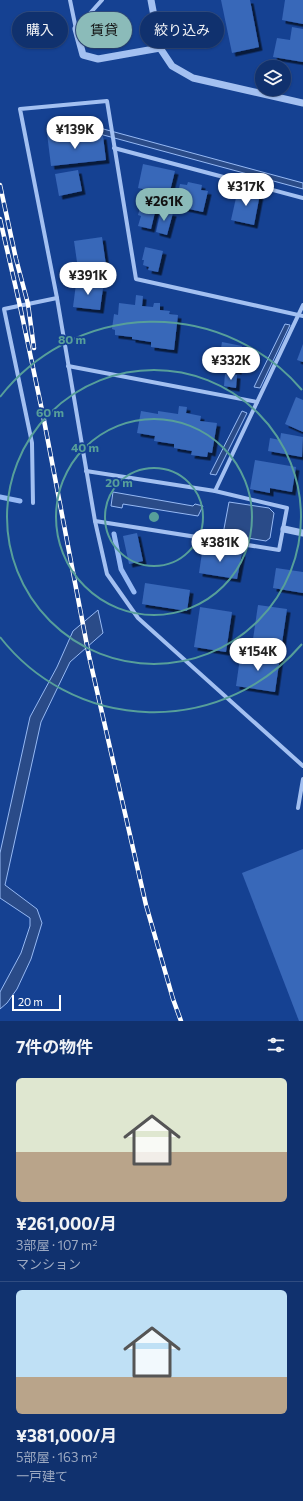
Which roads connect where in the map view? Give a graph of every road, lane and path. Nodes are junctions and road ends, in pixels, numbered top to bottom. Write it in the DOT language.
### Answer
graph roads {
  1 [pos="70,0"];
  2 [pos="102,0"];
  3 [pos="151,0"];
  4 [pos="91,12"];
  5 [pos="153,12"];
  6 [pos="76,29"];
  7 [pos="80,48"];
  8 [pos="160,48"];
  9 [pos="303,103"];
  10 [pos="114,148"];
  11 [pos="303,198"];
  12 [pos="57,298"];
  13 [pos="303,305"];
  14 [pos="301,316"];
  15 [pos="68,366"];
  16 [pos="257,402"];
  17 [pos="86,471"];
  18 [pos="215,491"];
  19 [pos="33,503"];
  20 [pos="95,521"];
  21 [pos="284,529"];
  22 [pos="303,533"];
  23 [pos="303,766"];
  24 [pos="303,779"];
  25 [pos="298,808"];
  1 -- 6 [label="street"];
  2 -- 4 [label="street"];
  3 -- 5 [label="street"];
  7 -- 8 [label="street"];
  8 -- 9 [label="street"];
  10 -- 11 [label="street"];
  10 -- 12 [label="street"];
  10 -- 14 [label="street"];
  12 -- 15 [label="street"];
  12 -- 19 [label="street"];
  13 -- 14 [label="street"];
  14 -- 16 [label="street"];
  15 -- 16 [label="street"];
  15 -- 17 [label="street"];
  16 -- 18 [label="street"];
  17 -- 18 [label="street"];
  17 -- 20 [label="street"];
  18 -- 21 [label="street"];
  20 -- 21 [label="street"];
  20 -- 23 [label="street"];
  21 -- 22 [label="street"];
  24 -- 25 [label="street"];
}
